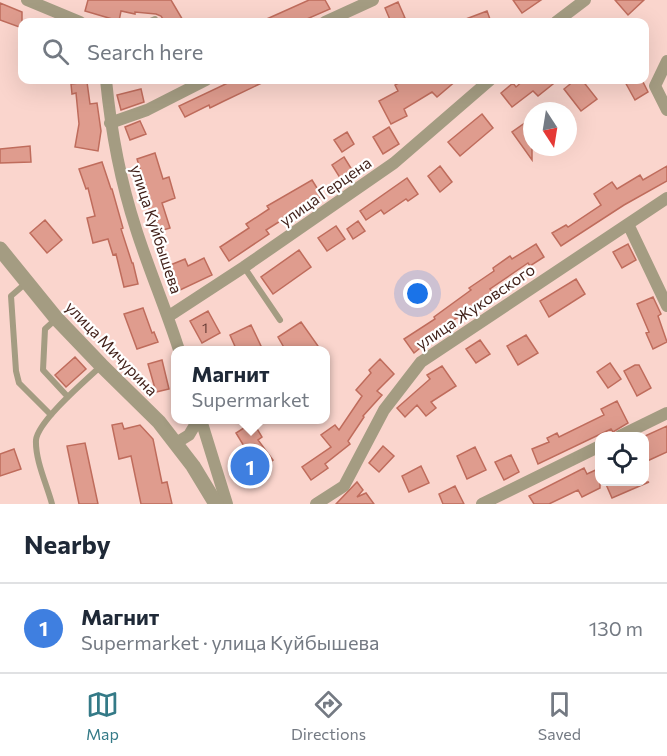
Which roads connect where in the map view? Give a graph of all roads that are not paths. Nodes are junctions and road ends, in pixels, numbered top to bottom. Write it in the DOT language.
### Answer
graph roads {
  1 [pos="27,0"];
  2 [pos="373,0"];
  3 [pos="585,0"];
  4 [pos="70,18"];
  5 [pos="334,18"];
  6 [pos="561,18"];
  7 [pos="667,61"];
  8 [pos="106,84"];
  9 [pos="198,84"];
  10 [pos="485,84"];
  11 [pos="667,110"];
  12 [pos="110,123"];
  13 [pos="667,198"];
  14 [pos="628,224"];
  15 [pos="0,249"];
  16 [pos="244,267"];
  17 [pos="28,281"];
  18 [pos="667,306"];
  19 [pos="169,316"];
  20 [pos="57,318"];
  21 [pos="280,320"];
  22 [pos="178,346"];
  23 [pos="101,365"];
  24 [pos="68,397"];
  25 [pos="667,413"];
  26 [pos="51,415"];
  27 [pos="196,424"];
  28 [pos="200,424"];
  29 [pos="628,432"];
  30 [pos="176,443"];
  31 [pos="595,448"];
  32 [pos="52,504"];
  33 [pos="216,504"];
  34 [pos="226,504"];
  35 [pos="316,504"];
  36 [pos="482,504"];
  1 -- 4 [label="street"];
  2 -- 5 [label="street"];
  3 -- 6 [label="street"];
  7 -- 11 [label="street"];
  8 -- 12 [label="street, улица Куйбышева"];
  9 -- 12 [label="street"];
  10 -- 16 [label="street, улица Герцена"];
  12 -- 19 [label="street, улица Куйбышева"];
  13 -- 14 [label="street, улица Жуковского"];
  14 -- 18 [label="street"];
  14 -- 35 [label="street, улица Жуковского"];
  15 -- 17 [label="street, улица Мичурина"];
  16 -- 19 [label="street, улица Герцена"];
  16 -- 21 [label="lane"];
  17 -- 20 [label="street, улица Мичурина"];
  17 -- 26 [label="lane"];
  19 -- 22 [label="street, улица Куйбышева"];
  20 -- 23 [label="street, улица Мичурина"];
  20 -- 24 [label="lane"];
  23 -- 24 [label="lane"];
  23 -- 30 [label="street, улица Мичурина"];
  24 -- 26 [label="lane"];
  25 -- 29 [label="street"];
  26 -- 32 [label="lane"];
  27 -- 30 [label="street"];
  28 -- 34 [label="street"];
  30 -- 33 [label="street, улица Мичурина"];
  31 -- 36 [label="street"];
}
